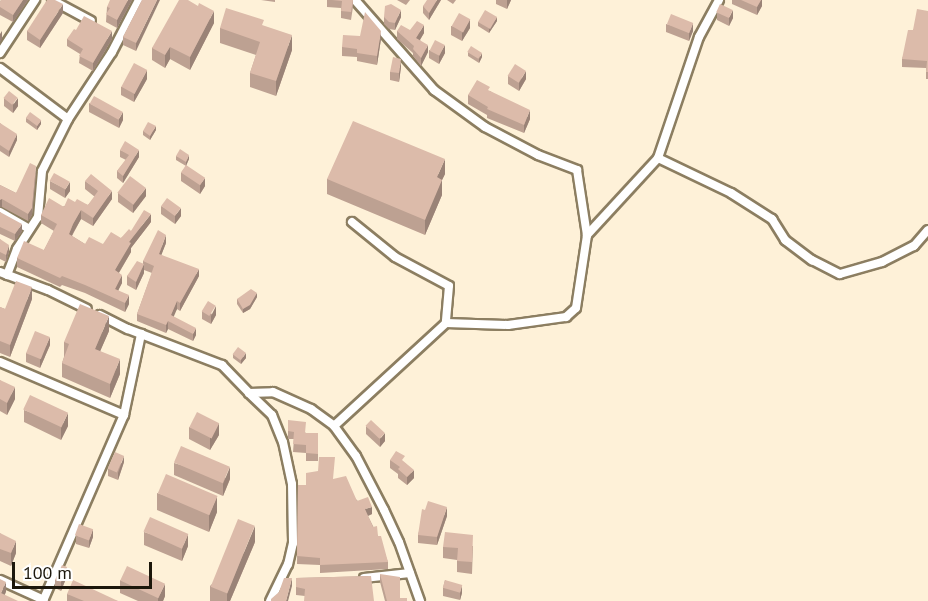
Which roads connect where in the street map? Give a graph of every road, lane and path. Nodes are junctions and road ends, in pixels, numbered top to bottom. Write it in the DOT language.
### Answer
graph roads {
  1 [pos="35,0"];
  2 [pos="52,0"];
  3 [pos="139,0"];
  4 [pos="355,0"];
  5 [pos="720,0"];
  6 [pos="99,26"];
  7 [pos="109,31"];
  8 [pos="119,36"];
  9 [pos="0,53"];
  10 [pos="0,69"];
  11 [pos="68,119"];
  12 [pos="658,158"];
  13 [pos="0,212"];
  14 [pos="352,222"];
  15 [pos="30,230"];
  16 [pos="928,231"];
  17 [pos="587,235"];
  18 [pos="9,244"];
  19 [pos="17,249"];
  20 [pos="3,274"];
  21 [pos="446,322"];
  22 [pos="141,334"];
  23 [pos="0,363"];
  24 [pos="249,393"];
  25 [pos="123,415"];
  26 [pos="334,426"];
  27 [pos="410,573"];
  28 [pos="350,578"];
  29 [pos="0,580"];
  30 [pos="280,580"];
  31 [pos="292,580"];
  32 [pos="43,600"];
  33 [pos="270,601"];
  34 [pos="420,601"];
  1 -- 9 [label="street"];
  2 -- 6 [label="street"];
  3 -- 8 [label="street"];
  4 -- 17 [label="street"];
  5 -- 12 [label="street"];
  7 -- 8 [label="street"];
  8 -- 11 [label="street"];
  10 -- 11 [label="street"];
  11 -- 15 [label="street"];
  12 -- 16 [label="street"];
  12 -- 17 [label="street"];
  13 -- 15 [label="street"];
  14 -- 21 [label="street"];
  15 -- 19 [label="street"];
  17 -- 21 [label="street"];
  18 -- 19 [label="street"];
  19 -- 20 [label="street"];
  20 -- 22 [label="street"];
  21 -- 26 [label="street"];
  22 -- 24 [label="street"];
  22 -- 25 [label="street"];
  23 -- 25 [label="street"];
  24 -- 26 [label="street"];
  24 -- 30 [label="street"];
  25 -- 32 [label="street"];
  26 -- 27 [label="street"];
  27 -- 28 [label="street"];
  27 -- 34 [label="street"];
  29 -- 32 [label="street"];
  30 -- 31 [label="street"];
  30 -- 33 [label="street"];
}
